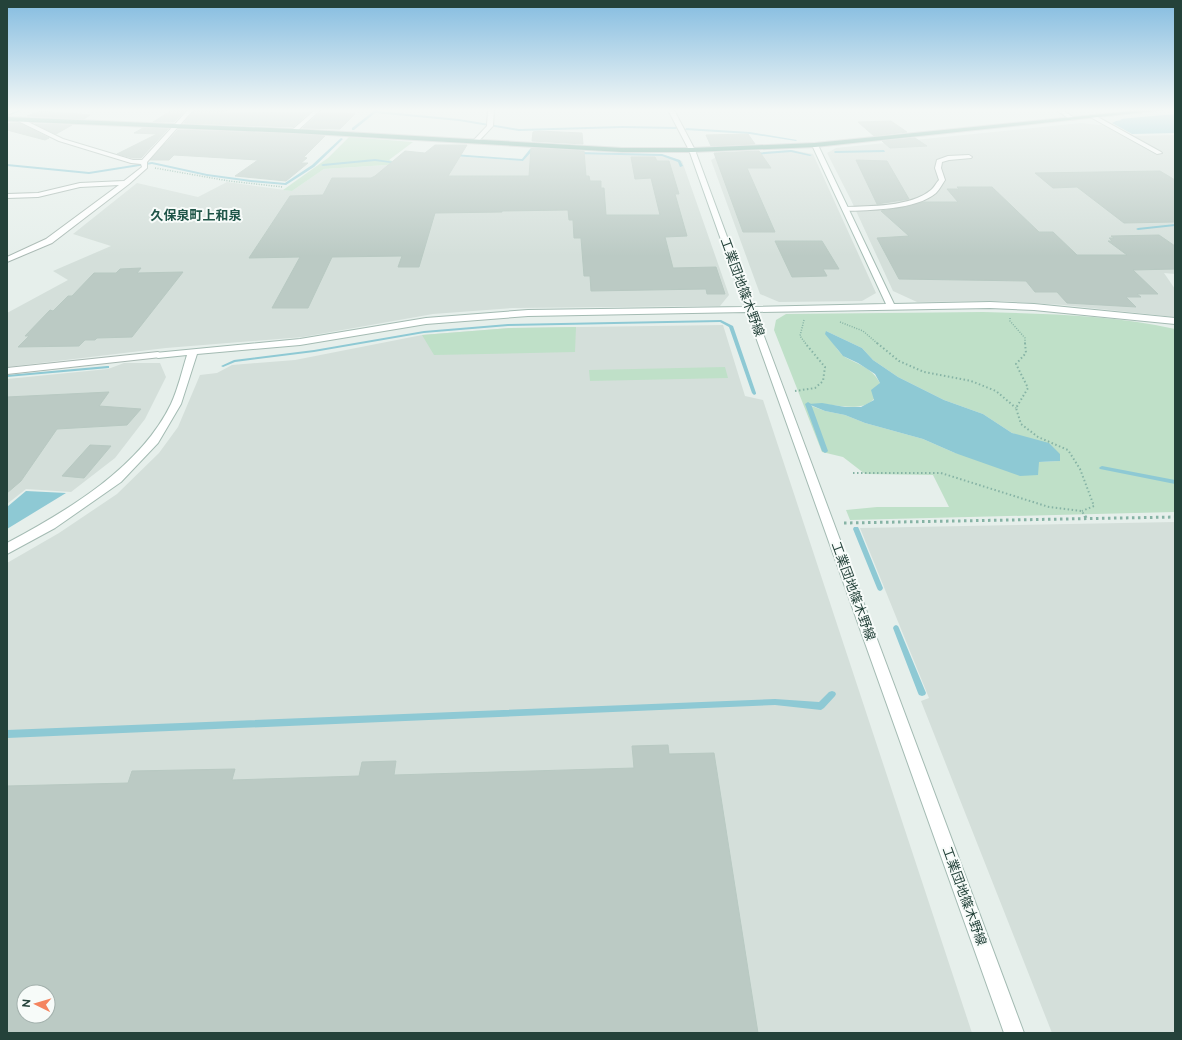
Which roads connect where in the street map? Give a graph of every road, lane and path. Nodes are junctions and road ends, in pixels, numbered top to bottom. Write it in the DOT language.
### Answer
graph roads {
  1 [pos="122,159"];
  2 [pos="150,159"];
  3 [pos="695,159"];
  4 [pos="822,159"];
  5 [pos="946,159"];
  6 [pos="145,165"];
  7 [pos="127,183"];
  8 [pos="283,187"];
  9 [pos="7,196"];
  10 [pos="846,209"];
  11 [pos="7,260"];
  12 [pos="891,306"];
  13 [pos="751,309"];
  14 [pos="1010,316"];
  15 [pos="805,317"];
  16 [pos="834,321"];
  17 [pos="1175,321"];
  18 [pos="193,351"];
  19 [pos="7,371"];
  20 [pos="792,391"];
  21 [pos="1016,408"];
  22 [pos="853,473"];
  23 [pos="1082,511"];
  24 [pos="1175,517"];
  25 [pos="1087,518"];
  26 [pos="830,524"];
  27 [pos="7,549"];
  28 [pos="1014,1033"];
  1 -- 6 [label="street"];
  2 -- 6 [label="street"];
  3 -- 13 [label="street, 工業団地篠木野線"];
  4 -- 10 [label="street"];
  5 -- 10 [label="street"];
  6 -- 7 [label="street"];
  6 -- 8 [label="path"];
  7 -- 9 [label="street"];
  7 -- 11 [label="street"];
  10 -- 12 [label="street"];
  12 -- 13 [label="street"];
  12 -- 17 [label="street"];
  13 -- 18 [label="street"];
  13 -- 26 [label="street, 工業団地篠木野線"];
  14 -- 21 [label="path"];
  15 -- 20 [label="path"];
  16 -- 21 [label="path"];
  18 -- 19 [label="street"];
  18 -- 27 [label="street"];
  21 -- 23 [label="path"];
  22 -- 23 [label="path"];
  23 -- 25 [label="path"];
  24 -- 25 [label="path"];
  25 -- 26 [label="path"];
  26 -- 28 [label="street, 工業団地篠木野線"];
}
